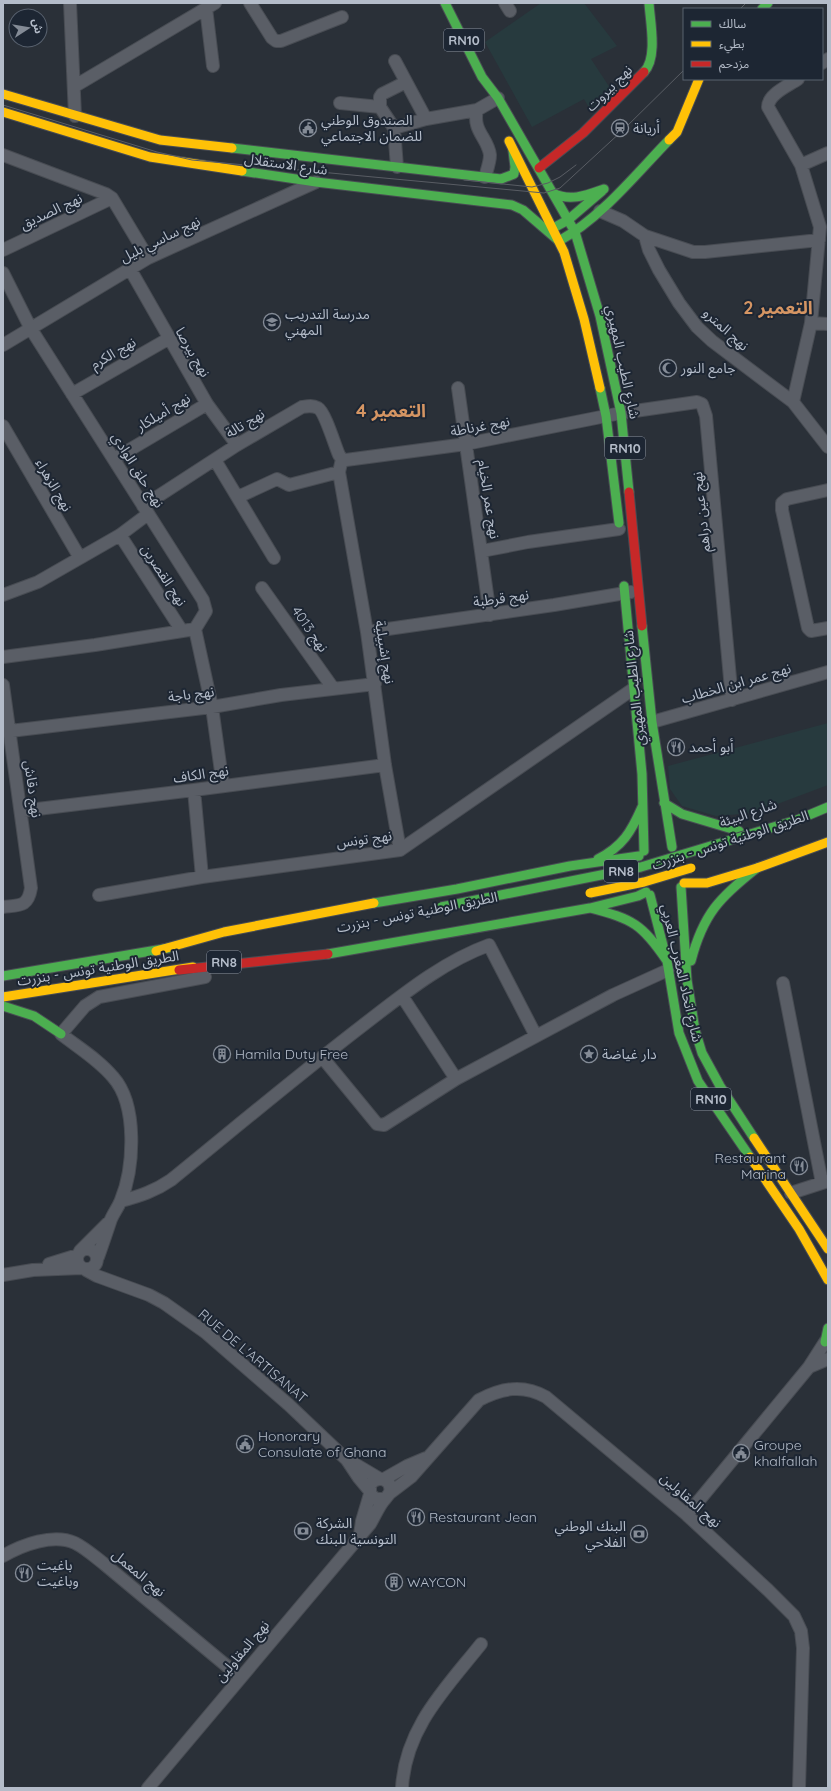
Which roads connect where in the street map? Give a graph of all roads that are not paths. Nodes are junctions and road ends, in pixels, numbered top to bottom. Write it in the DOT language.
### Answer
graph roads {
  1 [pos="70,3"];
  2 [pos="250,3"];
  3 [pos="445,3"];
  4 [pos="650,3"];
  5 [pos="210,6"];
  6 [pos="342,17"];
  7 [pos="395,61"];
  8 [pos="213,66"];
  9 [pos="699,80"];
  10 [pos="797,80"];
  11 [pos="406,82"];
  12 [pos="75,86"];
  13 [pos="3,94"];
  14 [pos="340,103"];
  15 [pos="493,103"];
  16 [pos="380,107"];
  17 [pos="477,110"];
  18 [pos="3,112"];
  19 [pos="75,116"];
  20 [pos="681,118"];
  21 [pos="426,119"];
  22 [pos="670,122"];
  23 [pos="394,128"];
  24 [pos="506,134"];
  25 [pos="513,147"];
  26 [pos="828,153"];
  27 [pos="3,156"];
  28 [pos="801,165"];
  29 [pos="397,167"];
  30 [pos="539,168"];
  31 [pos="485,177"];
  32 [pos="316,182"];
  33 [pos="554,193"];
  34 [pos="112,198"];
  35 [pos="600,211"];
  36 [pos="568,220"];
  37 [pos="824,227"];
  38 [pos="552,228"];
  39 [pos="575,232"];
  40 [pos="645,236"];
  41 [pos="819,240"];
  42 [pos="559,241"];
  43 [pos="3,250"];
  44 [pos="148,258"];
  45 [pos="130,269"];
  46 [pos="3,273"];
  47 [pos="811,324"];
  48 [pos="828,324"];
  49 [pos="31,329"];
  50 [pos="168,339"];
  51 [pos="3,346"];
  52 [pos="458,388"];
  53 [pos="72,394"];
  54 [pos="793,402"];
  55 [pos="207,404"];
  56 [pos="621,413"];
  57 [pos="606,416"];
  58 [pos="3,426"];
  59 [pos="466,444"];
  60 [pos="237,445"];
  61 [pos="828,447"];
  62 [pos="114,459"];
  63 [pos="342,459"];
  64 [pos="215,460"];
  65 [pos="339,472"];
  66 [pos="828,490"];
  67 [pos="238,497"];
  68 [pos="146,510"];
  69 [pos="620,532"];
  70 [pos="120,535"];
  71 [pos="482,551"];
  72 [pos="80,558"];
  73 [pos="274,558"];
  74 [pos="623,574"];
  75 [pos="262,588"];
  76 [pos="638,591"];
  77 [pos="625,593"];
  78 [pos="3,595"];
  79 [pos="490,615"];
  80 [pos="828,628"];
  81 [pos="195,629"];
  82 [pos="182,631"];
  83 [pos="367,632"];
  84 [pos="3,657"];
  85 [pos="828,672"];
  86 [pos="375,684"];
  87 [pos="3,686"];
  88 [pos="333,688"];
  89 [pos="633,689"];
  90 [pos="732,700"];
  91 [pos="212,707"];
  92 [pos="652,722"];
  93 [pos="10,731"];
  94 [pos="385,765"];
  95 [pos="223,786"];
  96 [pos="194,790"];
  97 [pos="664,803"];
  98 [pos="642,807"];
  99 [pos="828,807"];
  100 [pos="798,810"];
  101 [pos="21,811"];
  102 [pos="739,831"];
  103 [pos="828,842"];
  104 [pos="670,846"];
  105 [pos="810,849"];
  106 [pos="828,849"];
  107 [pos="400,850"];
  108 [pos="644,851"];
  109 [pos="591,862"];
  110 [pos="697,866"];
  111 [pos="757,868"];
  112 [pos="202,877"];
  113 [pos="682,885"];
  114 [pos="648,893"];
  115 [pos="582,894"];
  116 [pos="671,894"];
  117 [pos="99,895"];
  118 [pos="661,897"];
  119 [pos="3,907"];
  120 [pos="437,907"];
  121 [pos="590,908"];
  122 [pos="498,924"];
  123 [pos="278,931"];
  124 [pos="489,945"];
  125 [pos="156,951"];
  126 [pos="316,951"];
  127 [pos="667,965"];
  128 [pos="3,976"];
  129 [pos="687,980"];
  130 [pos="783,983"];
  131 [pos="402,996"];
  132 [pos="3,997"];
  133 [pos="3,1006"];
  134 [pos="61,1034"];
  135 [pos="536,1036"];
  136 [pos="322,1057"];
  137 [pos="456,1079"];
  138 [pos="825,1182"];
  139 [pos="791,1193"];
  140 [pos="121,1201"];
  141 [pos="110,1221"];
  142 [pos="828,1249"];
  143 [pos="79,1253"];
  144 [pos="98,1260"];
  145 [pos="84,1269"];
  146 [pos="32,1270"];
  147 [pos="3,1275"];
  148 [pos="826,1276"];
  149 [pos="828,1286"];
  150 [pos="130,1288"];
  151 [pos="828,1328"];
  152 [pos="826,1341"];
  153 [pos="828,1359"];
  154 [pos="810,1367"];
  155 [pos="427,1458"];
  156 [pos="347,1460"];
  157 [pos="382,1479"];
  158 [pos="370,1492"];
  159 [pos="387,1496"];
  160 [pos="687,1515"];
  161 [pos="360,1535"];
  162 [pos="3,1556"];
  163 [pos="481,1644"];
  164 [pos="240,1677"];
  165 [pos="148,1788"];
  166 [pos="402,1788"];
  167 [pos="799,1788"];
  1 -- 12 [label="street"];
  2 -- 6 [label="street"];
  3 -- 15 [label="main road, شارع الطيب المهيري / RN10"];
  4 -- 30 [label="main road, نهج بيروت"];
  5 -- 8 [label="street"];
  5 -- 12 [label="street"];
  7 -- 11 [label="street"];
  9 -- 20 [label="main road"];
  10 -- 28 [label="street"];
  11 -- 16 [label="street"];
  11 -- 21 [label="street"];
  12 -- 19 [label="street"];
  13 -- 19 [label="main road, شارع الاستقلال"];
  14 -- 16 [label="street"];
  15 -- 17 [label="street"];
  15 -- 30 [label="main road, شارع الطيب المهيري / RN10"];
  16 -- 23 [label="street"];
  17 -- 21 [label="street"];
  17 -- 31 [label="street"];
  18 -- 32 [label="main road, شارع الاستقلال"];
  19 -- 29 [label="main road, شارع الاستقلال"];
  20 -- 22 [label="main road"];
  20 -- 35 [label="main road"];
  21 -- 23 [label="street"];
  23 -- 29 [label="street"];
  24 -- 25 [label="main road, شارع الطيب المهيري / RN10"];
  25 -- 31 [label="main road, شارع الاستقلال"];
  25 -- 38 [label="main road, شارع الطيب المهيري / RN10"];
  26 -- 28 [label="street"];
  27 -- 34 [label="street"];
  28 -- 37 [label="street"];
  29 -- 31 [label="main road, شارع الاستقلال"];
  30 -- 33 [label="main road, شارع الطيب المهيري / RN10"];
  32 -- 42 [label="main road, شارع الاستقلال"];
  32 -- 44 [label="street, نهج ساسي بليل"];
  33 -- 36 [label="main road, شارع الطيب المهيري / RN10"];
  33 -- 36 [label="main road"];
  34 -- 43 [label="street, نهج الصديق"];
  34 -- 44 [label="street"];
  35 -- 39 [label="main road"];
  35 -- 40 [label="street"];
  36 -- 38 [label="main road"];
  36 -- 39 [label="main road, شارع الطيب المهيري / RN10"];
  37 -- 41 [label="street"];
  38 -- 42 [label="main road, شارع الطيب المهيري / RN10"];
  39 -- 42 [label="main road"];
  39 -- 56 [label="main road, شارع الطيب المهيري / RN10"];
  40 -- 41 [label="street"];
  40 -- 54 [label="street, نهج المترو"];
  41 -- 47 [label="street"];
  42 -- 57 [label="main road, شارع الطيب المهيري / RN10"];
  44 -- 45 [label="street, نهج ساسي بليل"];
  45 -- 49 [label="street, نهج ساسي بليل"];
  45 -- 50 [label="street, نهج بيرصا"];
  46 -- 49 [label="street, نهج حلق الوادي"];
  47 -- 48 [label="street"];
  47 -- 54 [label="street"];
  49 -- 51 [label="street, نهج ساسي بليل"];
  49 -- 53 [label="street, نهج حلق الوادي"];
  50 -- 53 [label="street, نهج الكرم"];
  50 -- 55 [label="street, نهج بيرصا"];
  52 -- 59 [label="street, نهج عمر الخيام"];
  53 -- 62 [label="street, نهج حلق الوادي"];
  54 -- 61 [label="street, نهج المترو"];
  55 -- 60 [label="street, نهج بيرصا"];
  55 -- 62 [label="street, نهج أميلكار"];
  56 -- 57 [label="street, نهج غرناطة"];
  56 -- 76 [label="main road, شارع الطيب المهيري / RN10"];
  56 -- 90 [label="street, نهج عين دراهم"];
  57 -- 59 [label="street, نهج غرناطة"];
  57 -- 69 [label="main road, شارع الطيب المهيري / RN10"];
  58 -- 72 [label="street, نهج الزهراء"];
  59 -- 63 [label="street, نهج غرناطة"];
  59 -- 71 [label="street, نهج عمر الخيام"];
  60 -- 63 [label="street, نهج تالة"];
  60 -- 64 [label="street, نهج تالة"];
  62 -- 68 [label="street, نهج حلق الوادي"];
  63 -- 65 [label="street, نهج إشبيلية"];
  64 -- 67 [label="street"];
  64 -- 68 [label="street, نهج تالة"];
  65 -- 67 [label="street"];
  65 -- 83 [label="street, نهج إشبيلية"];
  66 -- 80 [label="street"];
  67 -- 73 [label="street"];
  68 -- 70 [label="street, نهج تالة"];
  68 -- 81 [label="street, نهج حلق الوادي"];
  69 -- 71 [label="street"];
  70 -- 72 [label="street, نهج تالة"];
  70 -- 82 [label="street, نهج القصرين"];
  71 -- 79 [label="street, نهج عمر الخيام"];
  72 -- 78 [label="street, نهج تالة"];
  74 -- 77 [label="main road, شارع الطيب المهيري / RN10"];
  75 -- 88 [label="street, نهج 4013"];
  76 -- 77 [label="street, نهج قرطبة"];
  76 -- 92 [label="main road, شارع الطيب المهيري / RN10"];
  77 -- 79 [label="street, نهج قرطبة"];
  77 -- 89 [label="main road, شارع الطيب المهيري / RN10"];
  79 -- 83 [label="street, نهج قرطبة"];
  81 -- 82 [label="street"];
  81 -- 91 [label="street"];
  82 -- 84 [label="street"];
  83 -- 86 [label="street, نهج إشبيلية"];
  85 -- 90 [label="street, نهج عمر ابن الخطاب"];
  86 -- 88 [label="street, نهج باجة"];
  86 -- 94 [label="street, نهج إشبيلية"];
  87 -- 93 [label="street, نهج دقاش"];
  88 -- 91 [label="street, نهج باجة"];
  89 -- 98 [label="main road, شارع الطيب المهيري / RN10"];
  89 -- 107 [label="street, نهج تونس"];
  90 -- 92 [label="street, نهج عمر ابن الخطاب"];
  91 -- 93 [label="street, نهج باجة"];
  91 -- 95 [label="street"];
  92 -- 97 [label="main road, شارع الطيب المهيري / RN10"];
  93 -- 101 [label="street, نهج دقاش"];
  94 -- 95 [label="street, نهج الكاف"];
  94 -- 107 [label="street, نهج إشبيلية"];
  95 -- 96 [label="street, نهج الكاف"];
  96 -- 101 [label="street, نهج الكاف"];
  96 -- 112 [label="street"];
  97 -- 102 [label="main road"];
  97 -- 104 [label="main road, شارع الطيب المهيري / RN10"];
  98 -- 108 [label="main road, شارع الطيب المهيري / RN10"];
  98 -- 109 [label="main road"];
  99 -- 120 [label="main road, الطريق الوطنية تونس - بنزرت / RN8, bridge"];
  100 -- 102 [label="main road, شارع البيئة"];
  101 -- 119 [label="street, نهج دقاش"];
  102 -- 104 [label="main road, شارع البيئة"];
  103 -- 105 [label="main road"];
  104 -- 113 [label="main road, RN10"];
  105 -- 106 [label="street"];
  105 -- 111 [label="main road"];
  107 -- 112 [label="street, نهج تونس"];
  108 -- 109 [label="main road"];
  108 -- 114 [label="main road, RN10"];
  109 -- 125 [label="main road"];
  110 -- 115 [label="main road, الطريق الوطنية تونس - بنزرت / RN8, bridge"];
  111 -- 113 [label="main road"];
  111 -- 129 [label="main road"];
  112 -- 117 [label="street, نهج تونس"];
  113 -- 116 [label="main road"];
  113 -- 129 [label="main road, شارع اتحاد المغرب العربي / RN10"];
  114 -- 118 [label="main road"];
  114 -- 121 [label="main road"];
  114 -- 127 [label="main road, شارع اتحاد المغرب العربي / RN10"];
  121 -- 122 [label="main road"];
  121 -- 127 [label="main road"];
  122 -- 124 [label="street"];
  122 -- 126 [label="main road"];
  123 -- 125 [label="main road, الطريق الوطنية تونس - بنزرت / RN8"];
  124 -- 131 [label="street"];
  124 -- 135 [label="street"];
  125 -- 128 [label="main road, الطريق الوطنية تونس - بنزرت / RN8"];
  126 -- 132 [label="main road, الطريق الوطنية تونس - بنزرت / RN8"];
  126 -- 134 [label="street"];
  127 -- 135 [label="street"];
  127 -- 148 [label="main road, شارع اتحاد المغرب العربي / RN10"];
  129 -- 139 [label="main road, شارع اتحاد المغرب العربي / RN10"];
  130 -- 138 [label="street"];
  131 -- 136 [label="street"];
  131 -- 137 [label="street"];
  133 -- 134 [label="main road"];
  134 -- 140 [label="street"];
  135 -- 137 [label="street"];
  136 -- 137 [label="street"];
  136 -- 140 [label="street"];
  138 -- 139 [label="street"];
  139 -- 142 [label="main road, شارع اتحاد المغرب العربي / RN10"];
  140 -- 141 [label="street"];
  141 -- 143 [label="street"];
  141 -- 144 [label="street"];
  143 -- 144 [label="street"];
  143 -- 145 [label="street"];
  143 -- 146 [label="street, RUE DE L'ARTISANAT"];
  144 -- 145 [label="street"];
  144 -- 150 [label="street, RUE DE L'ARTISANAT"];
  145 -- 146 [label="street, RUE DE L'ARTISANAT"];
  145 -- 150 [label="street, RUE DE L'ARTISANAT"];
  146 -- 147 [label="street, RUE DE L'ARTISANAT"];
  148 -- 149 [label="main road, شارع اتحاد المغرب العربي"];
  150 -- 156 [label="street, RUE DE L'ARTISANAT"];
  151 -- 152 [label="main road"];
  152 -- 154 [label="street"];
  153 -- 154 [label="street"];
  154 -- 160 [label="street"];
  155 -- 157 [label="street, نهج المقاولين"];
  155 -- 159 [label="street, نهج المقاولين"];
  155 -- 160 [label="street, نهج المقاولين"];
  156 -- 157 [label="street, RUE DE L'ARTISANAT"];
  156 -- 158 [label="street, RUE DE L'ARTISANAT"];
  157 -- 158 [label="street"];
  157 -- 159 [label="street"];
  158 -- 159 [label="street"];
  158 -- 161 [label="street, نهج المقاولين"];
  159 -- 161 [label="street, نهج المقاولين"];
  160 -- 167 [label="street, نهج المقاولين"];
  161 -- 164 [label="street, نهج المقاولين"];
  162 -- 164 [label="street, نهج المعمل"];
  163 -- 166 [label="street"];
  164 -- 165 [label="street, نهج المقاولين"];
}
